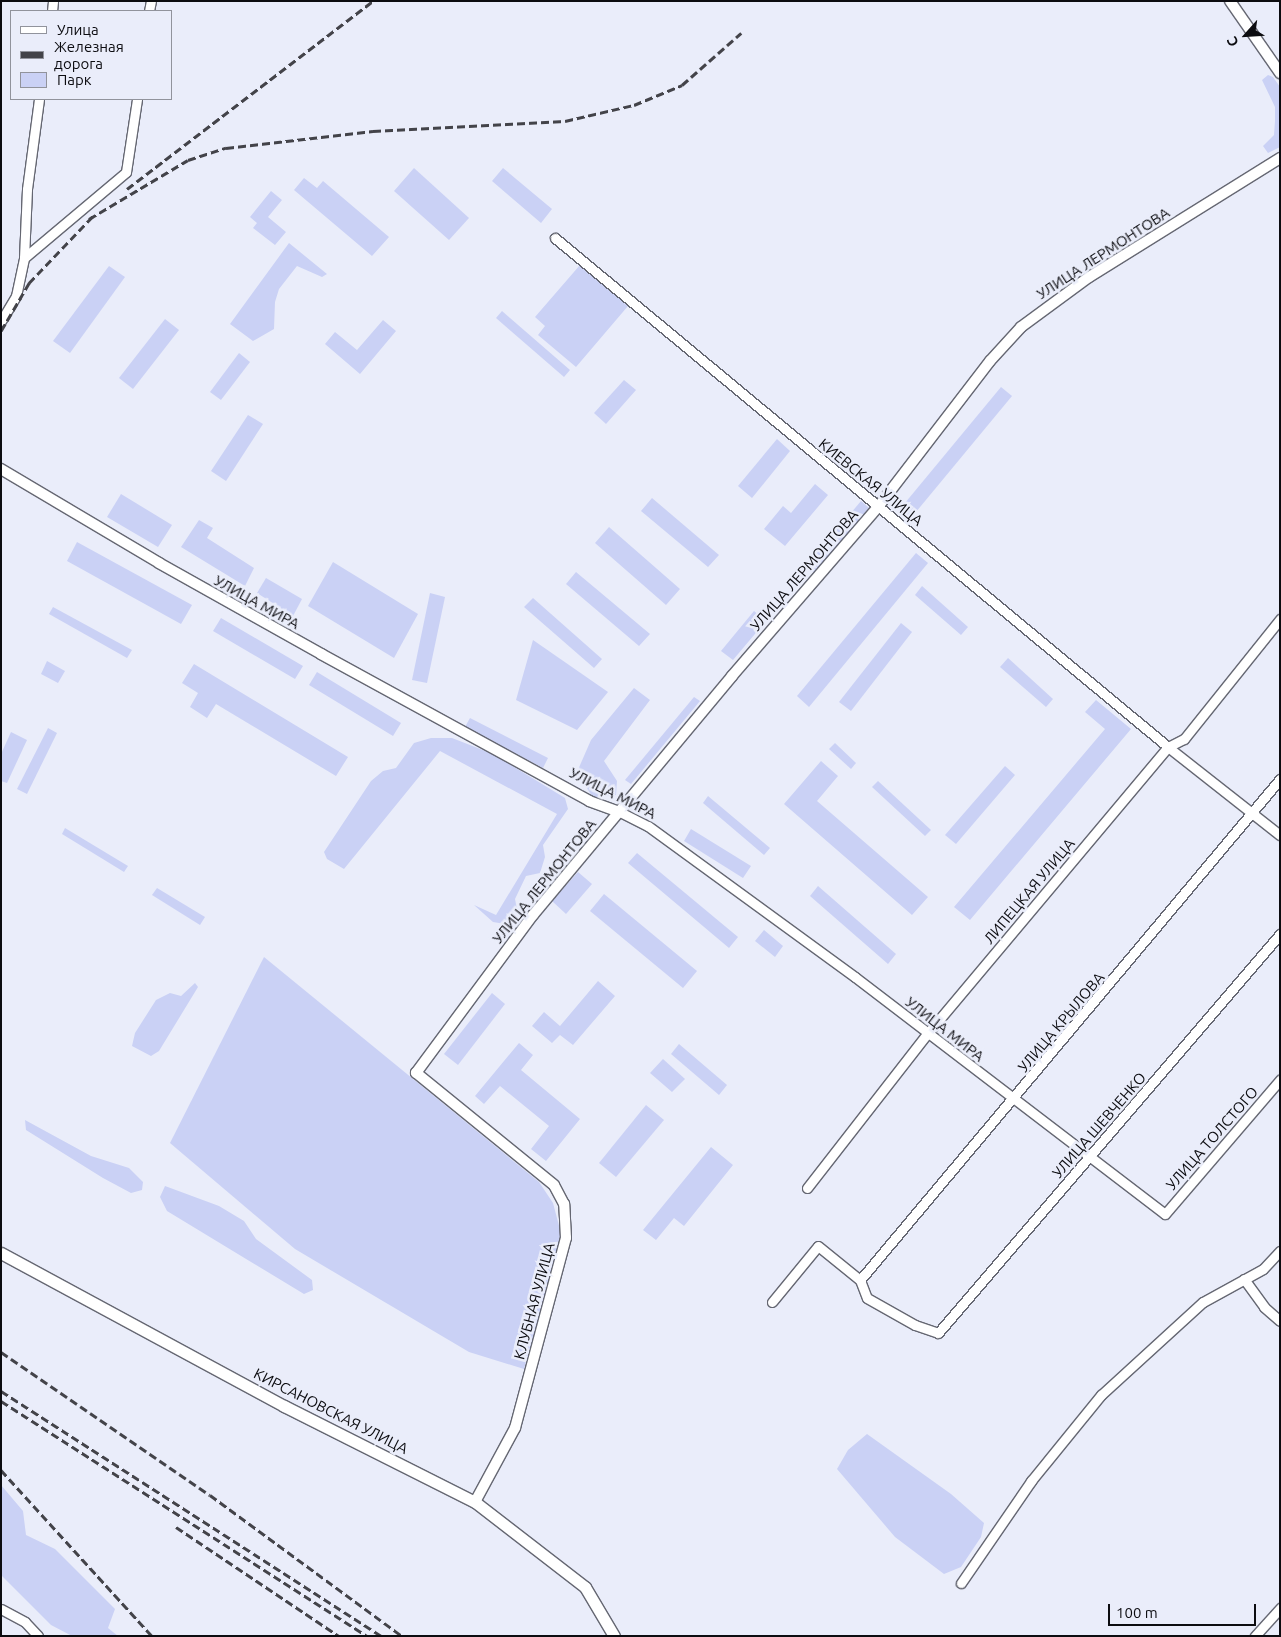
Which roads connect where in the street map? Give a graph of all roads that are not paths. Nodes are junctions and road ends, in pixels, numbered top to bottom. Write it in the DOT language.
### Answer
graph roads {
  1 [pos="1230,1"];
  2 [pos="1280,73"];
  3 [pos="40,100"];
  4 [pos="137,100"];
  5 [pos="1280,158"];
  6 [pos="555,238"];
  7 [pos="24,258"];
  8 [pos="1,321"];
  9 [pos="1,468"];
  10 [pos="878,507"];
  11 [pos="1280,619"];
  12 [pos="1168,747"];
  13 [pos="1280,779"];
  14 [pos="620,812"];
  15 [pos="1252,814"];
  16 [pos="1280,835"];
  17 [pos="1280,934"];
  18 [pos="927,1034"];
  19 [pos="416,1073"];
  20 [pos="1280,1080"];
  21 [pos="1013,1101"];
  22 [pos="1090,1157"];
  23 [pos="807,1188"];
  24 [pos="1165,1214"];
  25 [pos="1280,1251"];
  26 [pos="1,1253"];
  27 [pos="860,1280"];
  28 [pos="1244,1280"];
  29 [pos="772,1302"];
  30 [pos="1280,1321"];
  31 [pos="475,1502"];
  32 [pos="961,1583"];
  33 [pos="1280,1608"];
  34 [pos="1,1609"];
  35 [pos="38,1636"];
  36 [pos="614,1636"];
  37 [pos="1255,1636"];
  1 -- 2 [label="street"];
  3 -- 7 [label="street"];
  4 -- 7 [label="street"];
  5 -- 10 [label="street, УЛИЦА ЛЕРМОНТОВА"];
  6 -- 10 [label="street, КИЕВСКАЯ УЛИЦА"];
  7 -- 8 [label="street"];
  9 -- 14 [label="street, УЛИЦА МИРА"];
  10 -- 12 [label="street, КИЕВСКАЯ УЛИЦА"];
  10 -- 14 [label="street, УЛИЦА ЛЕРМОНТОВА"];
  11 -- 12 [label="street, ЛИПЕЦКАЯ УЛИЦА"];
  12 -- 15 [label="street, КИЕВСКАЯ УЛИЦА"];
  12 -- 18 [label="street, ЛИПЕЦКАЯ УЛИЦА"];
  13 -- 15 [label="street, УЛИЦА КРЫЛОВА"];
  14 -- 18 [label="street, УЛИЦА МИРА"];
  14 -- 19 [label="street, УЛИЦА ЛЕРМОНТОВА"];
  15 -- 16 [label="street, КИЕВСКАЯ УЛИЦА"];
  15 -- 21 [label="street, УЛИЦА КРЫЛОВА"];
  17 -- 22 [label="street, УЛИЦА ШЕВЧЕНКО"];
  18 -- 21 [label="street, УЛИЦА МИРА"];
  18 -- 23 [label="street, ЛИПЕЦКАЯ УЛИЦА"];
  19 -- 31 [label="street, КЛУБНАЯ УЛИЦА"];
  20 -- 24 [label="street, УЛИЦА ТОЛСТОГО"];
  21 -- 22 [label="street, УЛИЦА МИРА"];
  21 -- 27 [label="street, УЛИЦА КРЫЛОВА"];
  22 -- 24 [label="street, УЛИЦА МИРА"];
  22 -- 27 [label="street, УЛИЦА ШЕВЧЕНКО"];
  25 -- 28 [label="street"];
  26 -- 31 [label="main road, КИРСАНОВСКАЯ УЛИЦА"];
  27 -- 29 [label="street"];
  28 -- 30 [label="street"];
  28 -- 32 [label="street"];
  31 -- 36 [label="main road, КИРСАНОВСКАЯ УЛИЦА"];
  33 -- 37 [label="street"];
  34 -- 35 [label="street"];
}
